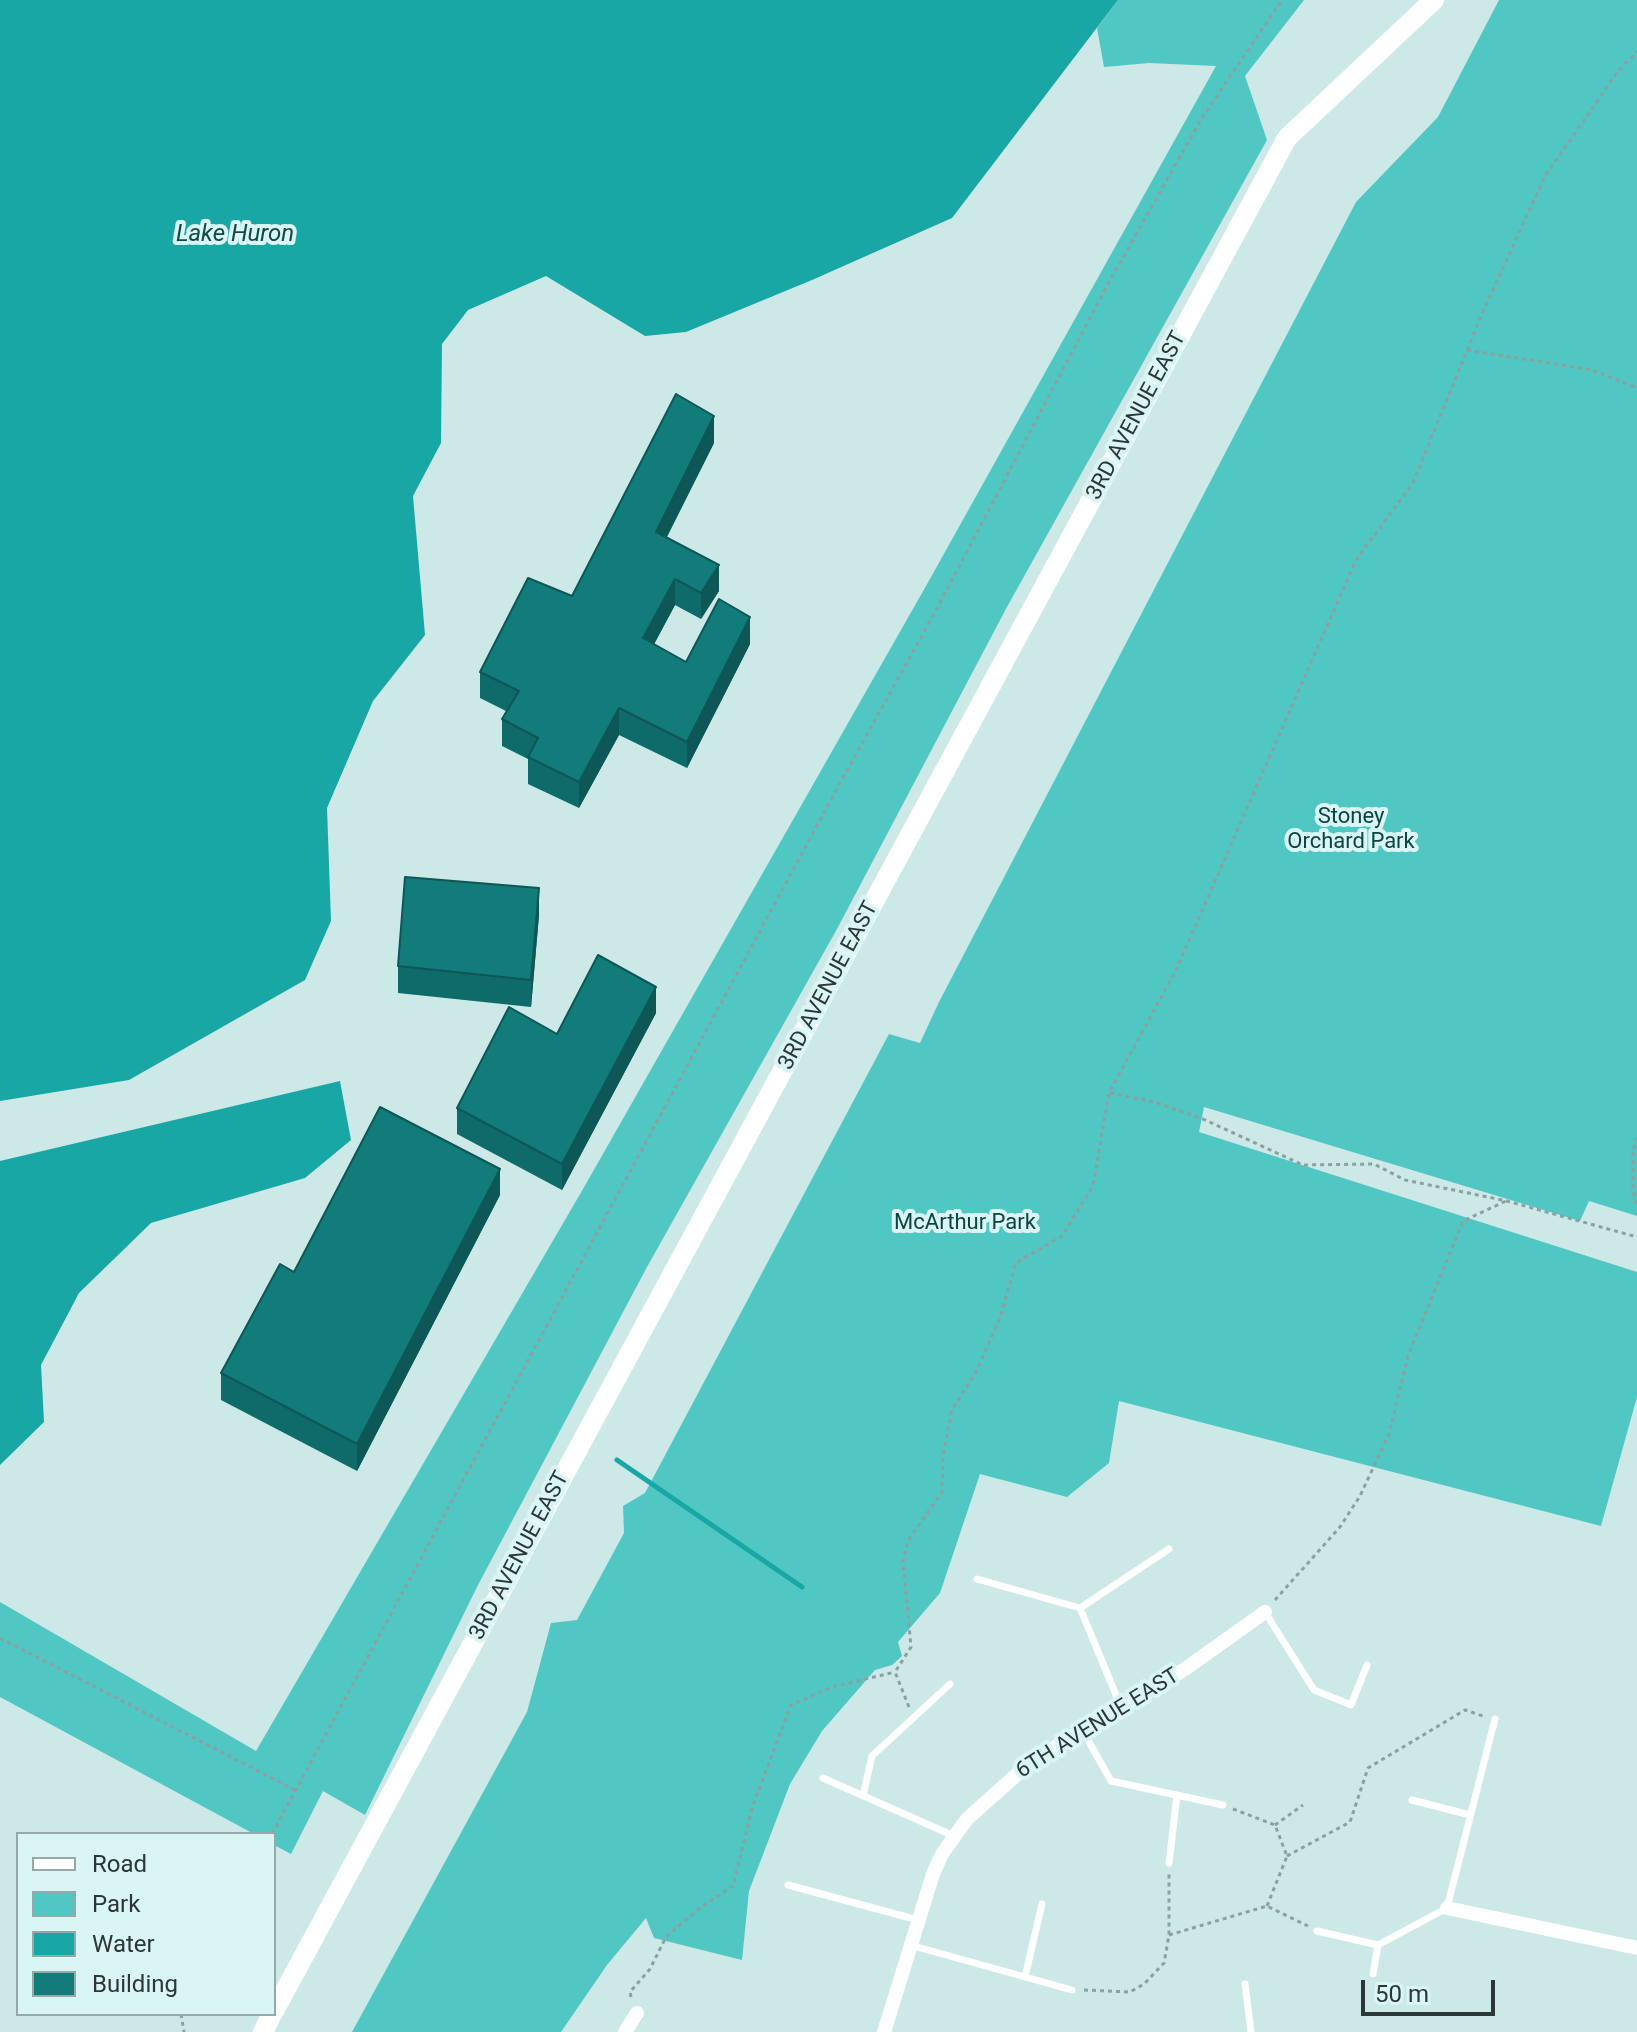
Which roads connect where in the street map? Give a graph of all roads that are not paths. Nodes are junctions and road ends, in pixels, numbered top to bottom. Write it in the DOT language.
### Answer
graph roads {
  1 [pos="1434,0"];
  2 [pos="1169,1549"];
  3 [pos="977,1579"];
  4 [pos="1080,1608"];
  5 [pos="1265,1612"];
  6 [pos="1367,1665"];
  7 [pos="950,1684"];
  8 [pos="1121,1708"];
  9 [pos="1495,1719"];
  10 [pos="1083,1731"];
  11 [pos="823,1778"];
  12 [pos="1177,1795"];
  13 [pos="863,1796"];
  14 [pos="1412,1800"];
  15 [pos="1223,1805"];
  16 [pos="1470,1815"];
  17 [pos="954,1836"];
  18 [pos="1169,1863"];
  19 [pos="788,1885"];
  20 [pos="1042,1904"];
  21 [pos="1447,1908"];
  22 [pos="918,1920"];
  23 [pos="1317,1931"];
  24 [pos="910,1945"];
  25 [pos="1378,1945"];
  26 [pos="1637,1948"];
  27 [pos="1373,1974"];
  28 [pos="1025,1977"];
  29 [pos="1245,1984"];
  30 [pos="1072,1990"];
  31 [pos="276,2006"];
  32 [pos="637,2013"];
  33 [pos="625,2032"];
  34 [pos="884,2032"];
  35 [pos="1251,2032"];
  1 -- 31 [label="main road, 3RD AVENUE EAST"];
  2 -- 4 [label="lane"];
  3 -- 4 [label="lane"];
  4 -- 8 [label="lane"];
  5 -- 6 [label="lane"];
  5 -- 8 [label="street, 6TH AVENUE EAST"];
  7 -- 13 [label="lane"];
  8 -- 10 [label="street, 6TH AVENUE EAST"];
  9 -- 16 [label="lane"];
  10 -- 12 [label="lane"];
  10 -- 17 [label="street, 6TH AVENUE EAST"];
  11 -- 13 [label="lane"];
  12 -- 15 [label="lane"];
  12 -- 18 [label="lane"];
  13 -- 17 [label="lane"];
  14 -- 16 [label="lane"];
  16 -- 21 [label="lane"];
  17 -- 22 [label="street, 6TH AVENUE EAST"];
  19 -- 22 [label="lane"];
  20 -- 28 [label="lane"];
  21 -- 25 [label="lane"];
  21 -- 26 [label="street"];
  22 -- 24 [label="street, 6TH AVENUE EAST"];
  23 -- 25 [label="lane"];
  24 -- 28 [label="lane"];
  24 -- 34 [label="street, 6TH AVENUE EAST"];
  25 -- 27 [label="lane"];
  28 -- 30 [label="lane"];
  29 -- 35 [label="lane"];
  32 -- 33 [label="street"];
}
